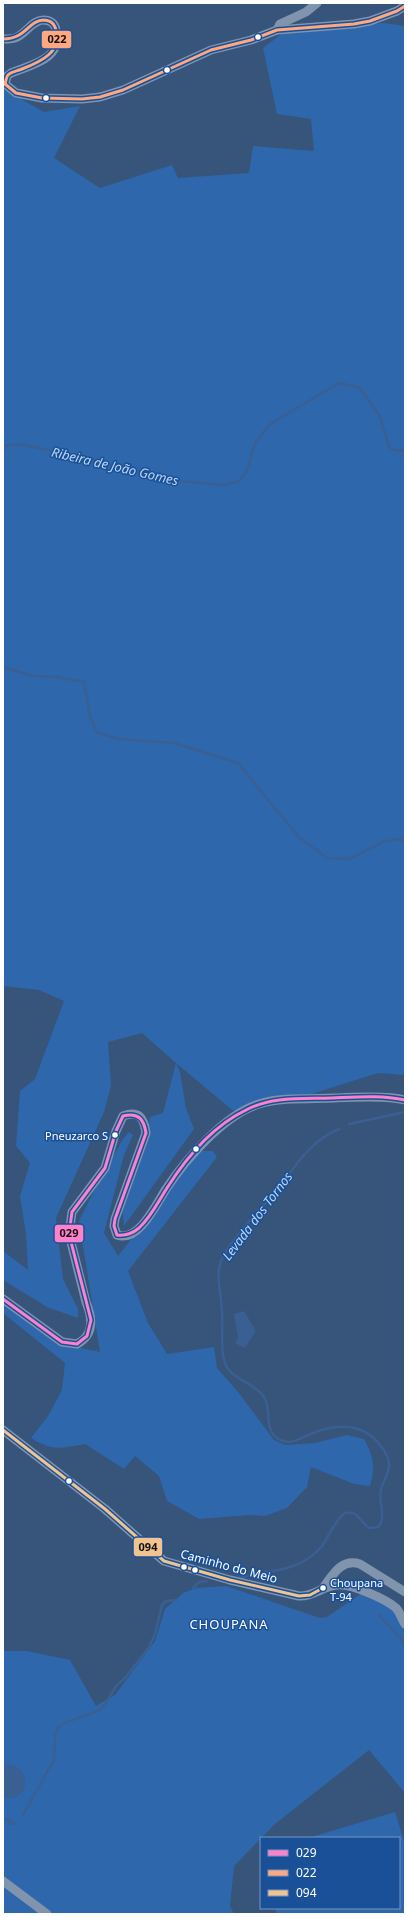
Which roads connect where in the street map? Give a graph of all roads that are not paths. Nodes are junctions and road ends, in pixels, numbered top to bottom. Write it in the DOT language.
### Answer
graph roads {
  1 [pos="317,3"];
  2 [pos="405,6"];
  3 [pos="277,30"];
  4 [pos="3,39"];
  5 [pos="4,85"];
  6 [pos="405,1100"];
  7 [pos="3,1299"];
  8 [pos="3,1430"];
  9 [pos="323,1588"];
  10 [pos="405,1592"];
  11 [pos="405,1624"];
  12 [pos="3,1881"];
  13 [pos="48,1914"];
  1 -- 3 [label="street"];
  2 -- 3 [label="street"];
  3 -- 5 [label="street"];
  4 -- 5 [label="street"];
  6 -- 7 [label="street"];
  8 -- 9 [label="street, Caminho do Meio"];
  9 -- 10 [label="street"];
  9 -- 11 [label="street, Caminho do Meio"];
  12 -- 13 [label="street"];
}
